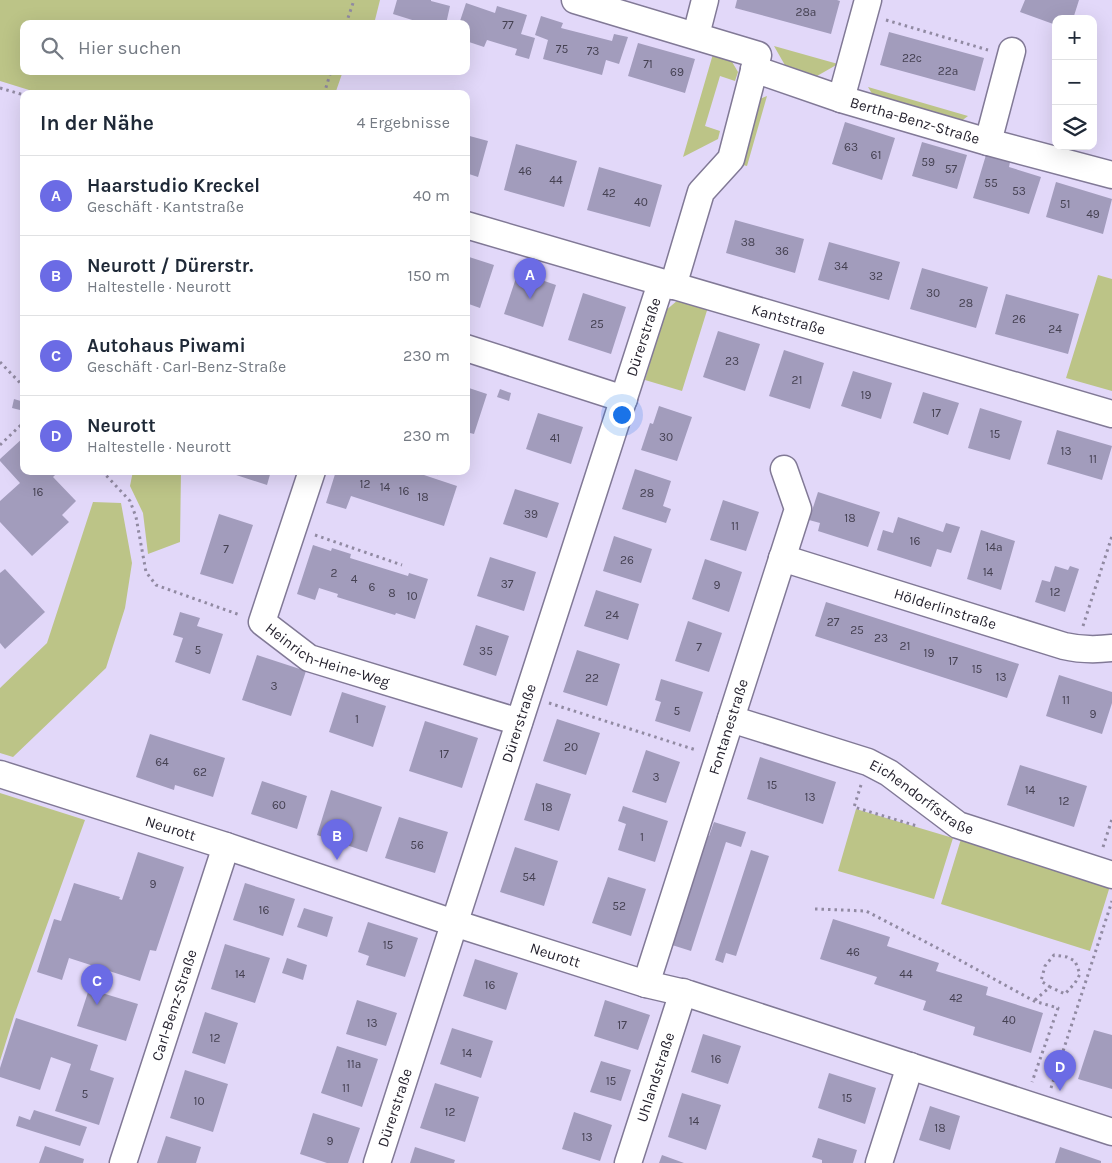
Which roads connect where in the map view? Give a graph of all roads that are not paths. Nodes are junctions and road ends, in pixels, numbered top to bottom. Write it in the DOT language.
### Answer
graph roads {
  1 [pos="575,0"];
  2 [pos="705,0"];
  3 [pos="866,7"];
  4 [pos="696,35"];
  5 [pos="1011,54"];
  6 [pos="754,69"];
  7 [pos="840,99"];
  8 [pos="988,142"];
  9 [pos="1112,175"];
  10 [pos="470,227"];
  11 [pos="667,285"];
  12 [pos="470,349"];
  13 [pos="624,399"];
  14 [pos="1112,414"];
  15 [pos="784,469"];
  16 [pos="311,475"];
  17 [pos="782,558"];
  18 [pos="1112,648"];
  19 [pos="731,719"];
  20 [pos="518,722"];
  21 [pos="0,774"];
  22 [pos="226,846"];
  23 [pos="1112,875"];
  24 [pos="454,923"];
  25 [pos="646,984"];
  26 [pos="683,992"];
  27 [pos="910,1066"];
  28 [pos="1112,1132"];
  29 [pos="123,1163"];
  30 [pos="377,1163"];
  31 [pos="628,1163"];
  32 [pos="879,1163"];
  1 -- 4 [label="street"];
  2 -- 4 [label="street"];
  3 -- 7 [label="street, Bertha-Benz-Straße"];
  4 -- 6 [label="street"];
  5 -- 8 [label="street, Bertha-Benz-Straße"];
  6 -- 7 [label="street, Bertha-Benz-Straße"];
  6 -- 11 [label="street"];
  7 -- 8 [label="street, Bertha-Benz-Straße"];
  8 -- 9 [label="street, Bertha-Benz-Straße"];
  10 -- 11 [label="street, Kantstraße"];
  11 -- 13 [label="street, Dürerstraße"];
  11 -- 14 [label="street, Kantstraße"];
  12 -- 13 [label="street"];
  13 -- 20 [label="street, Dürerstraße"];
  15 -- 17 [label="street, Fontanestraße"];
  16 -- 20 [label="street, Heinrich-Heine-Weg"];
  17 -- 18 [label="street, Hölderlinstraße"];
  17 -- 19 [label="street, Fontanestraße"];
  19 -- 23 [label="street, Eichendorffstraße"];
  19 -- 25 [label="street, Fontanestraße"];
  20 -- 24 [label="street, Dürerstraße"];
  21 -- 22 [label="street, Neurott"];
  22 -- 24 [label="street, Neurott"];
  22 -- 29 [label="street, Carl-Benz-Straße"];
  24 -- 25 [label="street, Neurott"];
  24 -- 30 [label="street, Dürerstraße"];
  25 -- 26 [label="street, Neurott"];
  26 -- 27 [label="street, Neurott"];
  26 -- 31 [label="street, Uhlandstraße"];
  27 -- 28 [label="street, Neurott"];
  27 -- 32 [label="street"];
}
